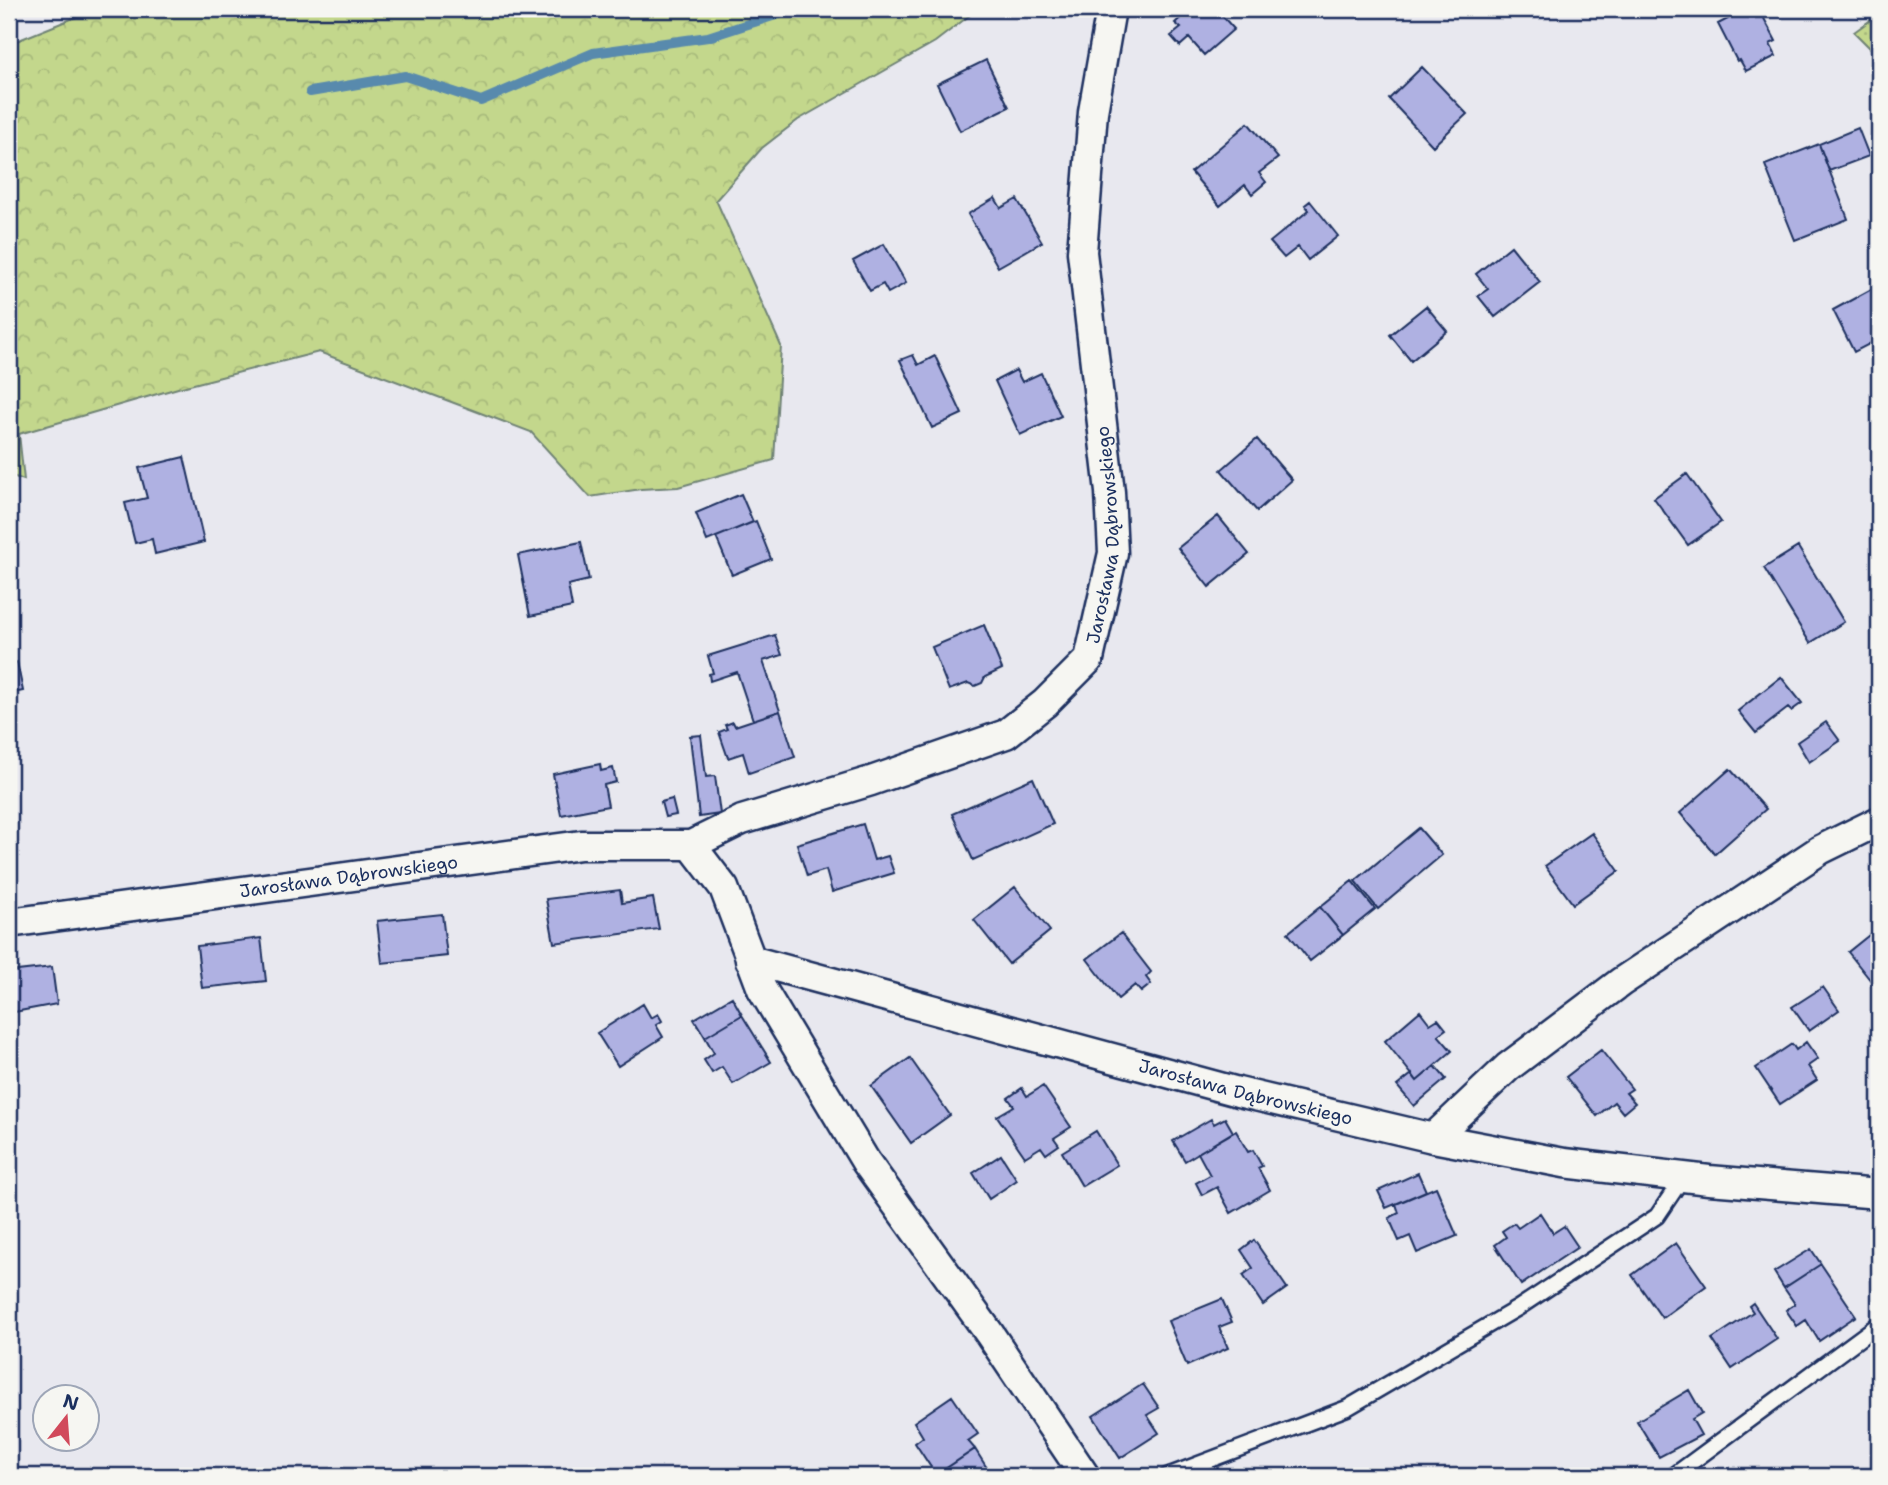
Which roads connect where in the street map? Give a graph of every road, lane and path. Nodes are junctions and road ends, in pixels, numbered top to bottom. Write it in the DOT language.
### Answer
graph roads {
  1 [pos="1111,9"];
  2 [pos="1879,821"];
  3 [pos="691,845"];
  4 [pos="9,923"];
  5 [pos="750,960"];
  6 [pos="1433,1139"];
  7 [pos="1684,1177"];
  8 [pos="1879,1194"];
  9 [pos="1879,1324"];
  10 [pos="1085,1476"];
  11 [pos="1167,1476"];
  12 [pos="1673,1476"];
  1 -- 3 [label="street, Jarosława Dąbrowskiego"];
  2 -- 6 [label="street"];
  3 -- 4 [label="street, Jarosława Dąbrowskiego"];
  3 -- 5 [label="street"];
  5 -- 6 [label="street, Jarosława Dąbrowskiego"];
  5 -- 10 [label="street"];
  6 -- 7 [label="street, Jarosława Dąbrowskiego"];
  7 -- 8 [label="street, Jarosława Dąbrowskiego"];
  7 -- 11 [label="lane"];
  9 -- 12 [label="lane"];
}
